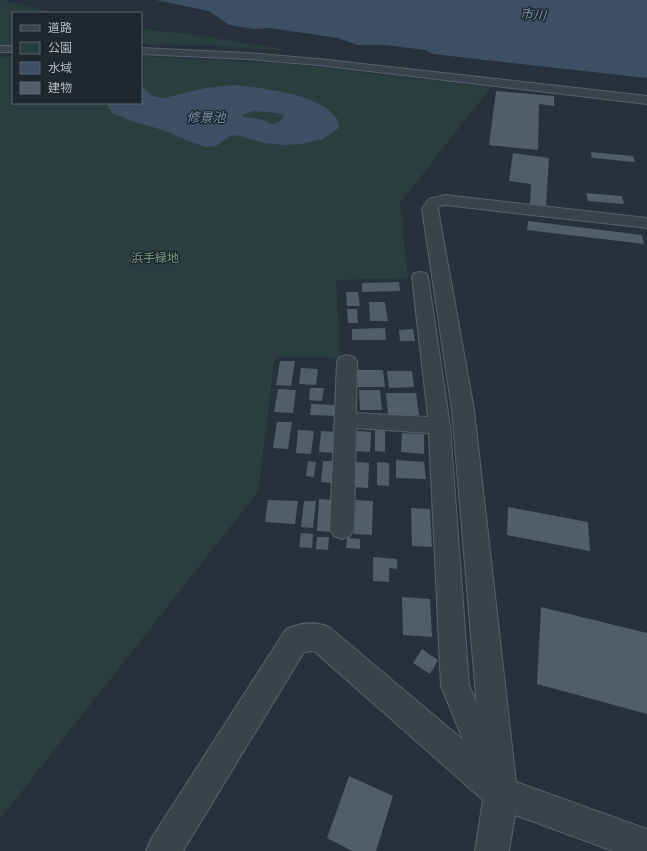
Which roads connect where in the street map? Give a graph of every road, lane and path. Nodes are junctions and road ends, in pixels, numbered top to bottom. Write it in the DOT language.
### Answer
graph roads {
  1 [pos="142,48"];
  2 [pos="0,49"];
  3 [pos="12,49"];
  4 [pos="142,51"];
  5 [pos="12,52"];
  6 [pos="0,53"];
  7 [pos="645,99"];
  8 [pos="647,223"];
  9 [pos="420,277"];
  10 [pos="347,362"];
  11 [pos="345,420"];
  12 [pos="438,426"];
  13 [pos="342,529"];
  14 [pos="501,793"];
  15 [pos="647,846"];
  16 [pos="163,851"];
  17 [pos="492,851"];
  1 -- 7 [label="street"];
  2 -- 3 [label="street"];
  4 -- 7 [label="street"];
  5 -- 6 [label="street"];
  8 -- 14 [label="street"];
  9 -- 12 [label="street"];
  10 -- 11 [label="street"];
  11 -- 12 [label="street"];
  11 -- 13 [label="street"];
  12 -- 14 [label="street"];
  14 -- 15 [label="street"];
  14 -- 16 [label="street"];
  14 -- 17 [label="street"];
}
